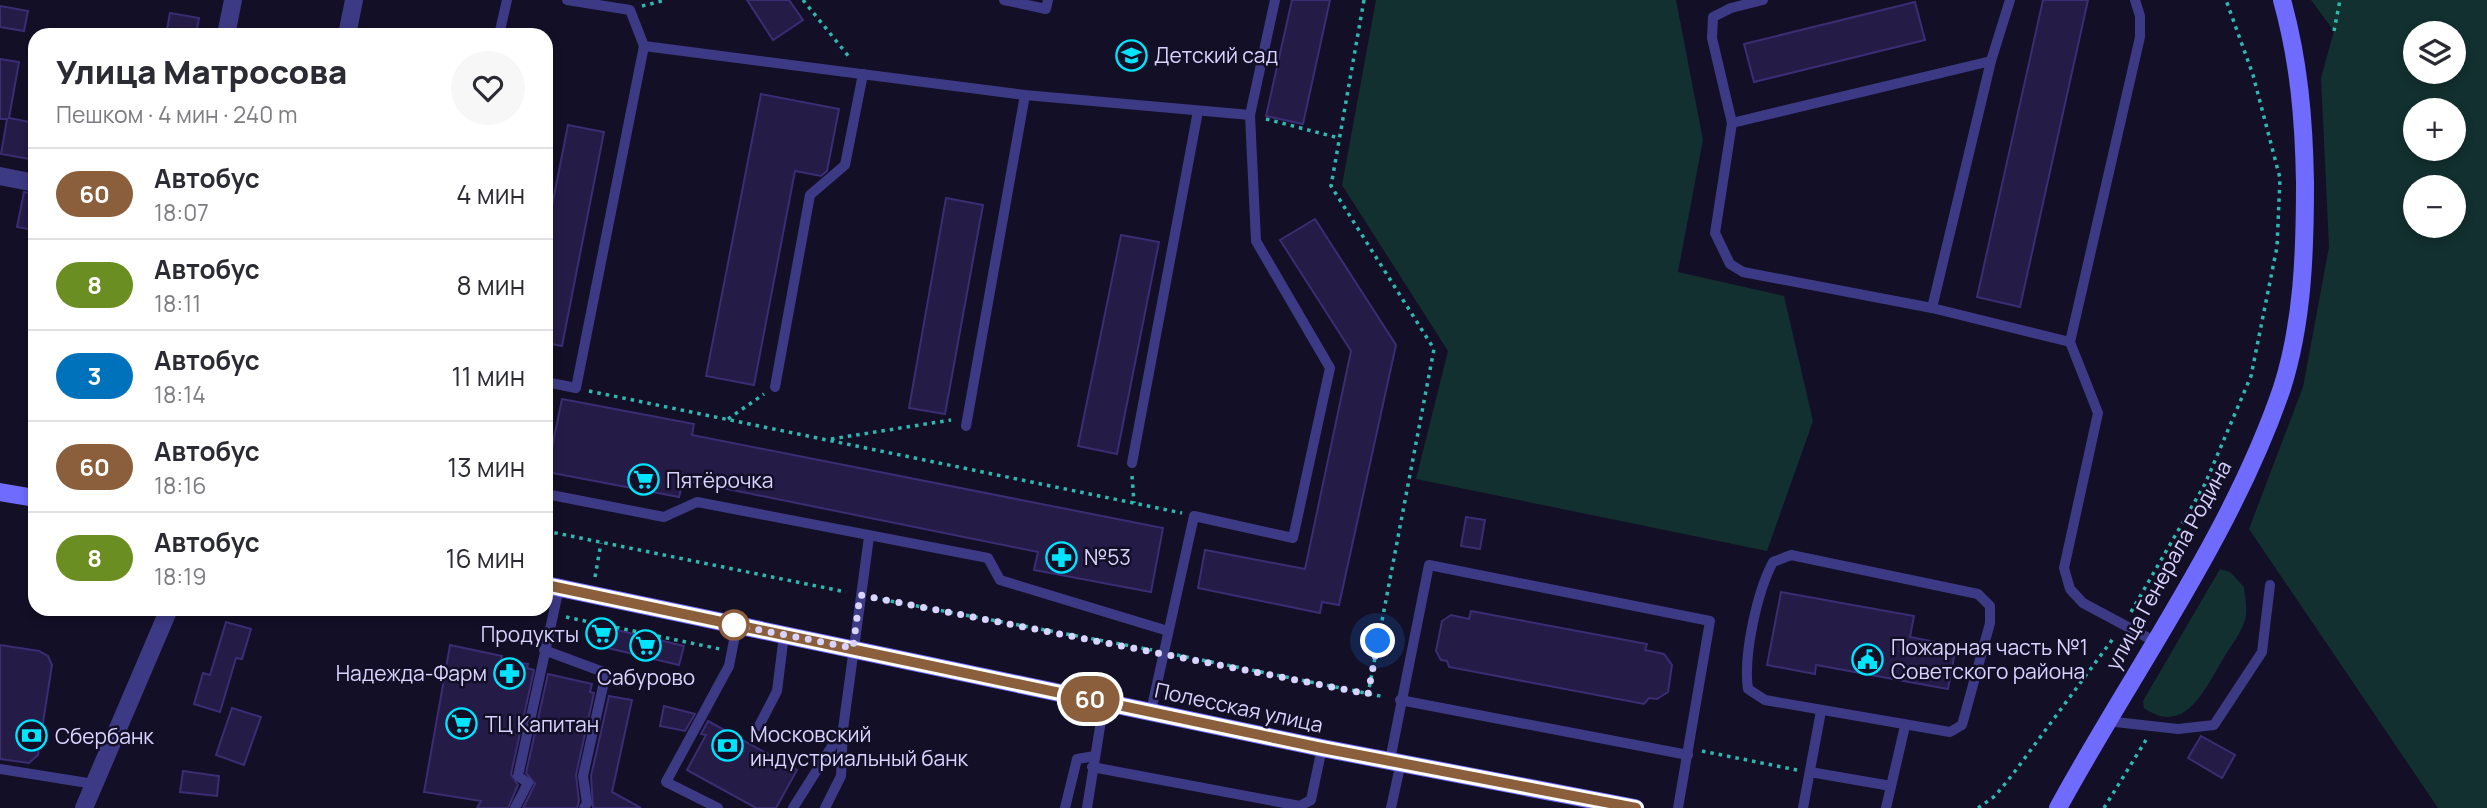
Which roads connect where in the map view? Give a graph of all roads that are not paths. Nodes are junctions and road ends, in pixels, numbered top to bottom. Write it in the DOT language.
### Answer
graph roads {
  1 [pos="233,0"];
  2 [pos="354,0"];
  3 [pos="507,0"];
  4 [pos="567,0"];
  5 [pos="1004,0"];
  6 [pos="1048,0"];
  7 [pos="1275,0"];
  8 [pos="1763,0"];
  9 [pos="2010,0"];
  10 [pos="2135,0"];
  11 [pos="2282,0"];
  12 [pos="631,5"];
  13 [pos="227,28"];
  14 [pos="348,28"];
  15 [pos="501,28"];
  16 [pos="644,46"];
  17 [pos="1991,61"];
  18 [pos="863,74"];
  19 [pos="1025,95"];
  20 [pos="1198,111"];
  21 [pos="1250,115"];
  22 [pos="1732,123"];
  23 [pos="0,176"];
  24 [pos="28,182"];
  25 [pos="1932,308"];
  26 [pos="2070,342"];
  27 [pos="553,383"];
  28 [pos="775,387"];
  29 [pos="967,422"];
  30 [pos="1132,463"];
  31 [pos="0,492"];
  32 [pos="553,495"];
  33 [pos="28,497"];
  34 [pos="869,537"];
  35 [pos="2270,585"];
  36 [pos="553,587"];
  37 [pos="166,616"];
  38 [pos="553,616"];
  39 [pos="737,625"];
  40 [pos="1168,631"];
  41 [pos="784,635"];
  42 [pos="2154,640"];
  43 [pos="853,648"];
  44 [pos="544,650"];
  45 [pos="1400,700"];
  46 [pos="1104,702"];
  47 [pos="1151,711"];
  48 [pos="1822,711"];
  49 [pos="2105,721"];
  50 [pos="759,726"];
  51 [pos="1905,726"];
  52 [pos="843,729"];
  53 [pos="1322,748"];
  54 [pos="1689,752"];
  55 [pos="1094,756"];
  56 [pos="1395,761"];
  57 [pos="1093,767"];
  58 [pos="0,769"];
  59 [pos="1810,772"];
  60 [pos="94,784"];
  61 [pos="1891,786"];
  62 [pos="84,808"];
  63 [pos="514,808"];
  64 [pos="584,808"];
  65 [pos="718,808"];
  66 [pos="793,808"];
  67 [pos="825,808"];
  68 [pos="1065,808"];
  69 [pos="1087,808"];
  70 [pos="1391,808"];
  71 [pos="1635,808"];
  72 [pos="1678,808"];
  73 [pos="1803,808"];
  74 [pos="1886,808"];
  75 [pos="2057,808"];
  1 -- 13 [label="street"];
  2 -- 14 [label="street"];
  3 -- 15 [label="lane"];
  4 -- 12 [label="lane"];
  5 -- 6 [label="lane"];
  7 -- 21 [label="lane"];
  8 -- 22 [label="lane"];
  9 -- 17 [label="lane"];
  10 -- 26 [label="lane"];
  11 -- 42 [label="street, улица Генерала Родина"];
  12 -- 16 [label="lane"];
  16 -- 18 [label="lane"];
  16 -- 27 [label="lane"];
  17 -- 22 [label="lane"];
  17 -- 25 [label="lane"];
  18 -- 19 [label="lane"];
  18 -- 28 [label="lane"];
  19 -- 20 [label="lane"];
  19 -- 29 [label="lane"];
  20 -- 21 [label="lane"];
  20 -- 30 [label="lane"];
  21 -- 40 [label="lane"];
  22 -- 25 [label="lane"];
  23 -- 24 [label="street"];
  25 -- 26 [label="lane"];
  26 -- 42 [label="lane"];
  31 -- 33 [label="street"];
  32 -- 34 [label="lane"];
  34 -- 40 [label="lane"];
  34 -- 43 [label="lane"];
  35 -- 49 [label="lane"];
  36 -- 39 [label="street, Полесская улица"];
  37 -- 60 [label="street"];
  38 -- 44 [label="lane"];
  39 -- 41 [label="street, Полесская улица"];
  39 -- 65 [label="lane"];
  40 -- 47 [label="lane"];
  41 -- 43 [label="street, Полесская улица"];
  41 -- 50 [label="lane"];
  42 -- 49 [label="street, улица Генерала Родина"];
  43 -- 46 [label="street, Полесская улица"];
  43 -- 52 [label="lane"];
  44 -- 63 [label="lane"];
  44 -- 64 [label="lane"];
  45 -- 54 [label="lane"];
  45 -- 54 [label="lane"];
  45 -- 56 [label="lane"];
  46 -- 47 [label="street, Полесская улица"];
  46 -- 55 [label="lane"];
  47 -- 53 [label="street, Полесская улица"];
  48 -- 51 [label="lane"];
  48 -- 51 [label="lane"];
  48 -- 59 [label="lane"];
  49 -- 75 [label="street, улица Генерала Родина"];
  51 -- 61 [label="lane"];
  52 -- 66 [label="lane"];
  52 -- 67 [label="lane"];
  53 -- 56 [label="street, Полесская улица"];
  53 -- 57 [label="lane"];
  54 -- 72 [label="lane"];
  55 -- 57 [label="lane"];
  55 -- 68 [label="lane"];
  56 -- 70 [label="lane"];
  56 -- 71 [label="street, Полесская улица"];
  57 -- 69 [label="lane"];
  58 -- 60 [label="lane"];
  59 -- 61 [label="lane"];
  59 -- 73 [label="lane"];
  60 -- 62 [label="street"];
  61 -- 74 [label="lane"];
}
